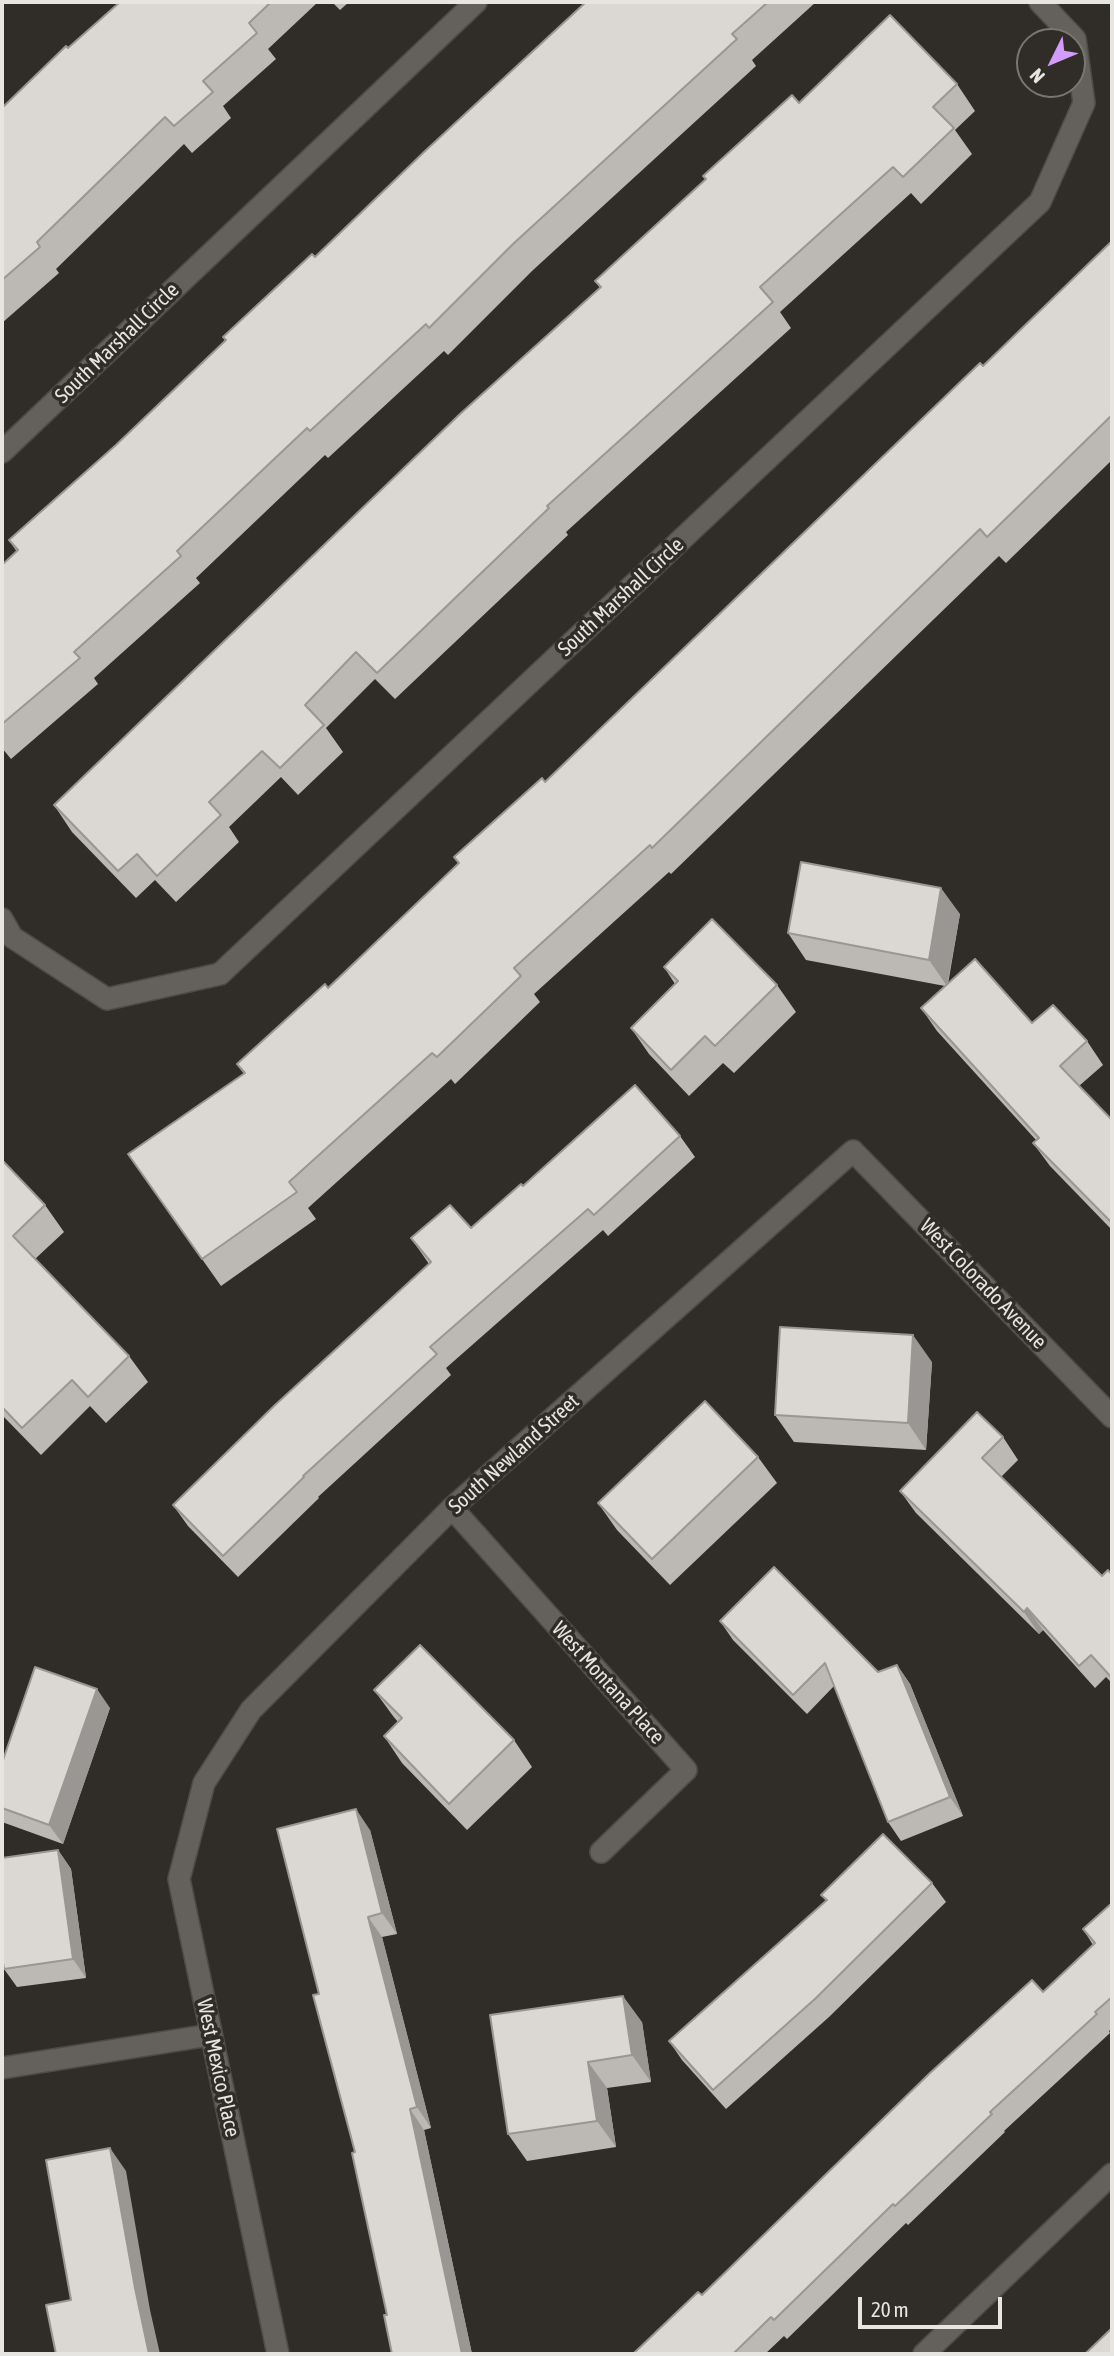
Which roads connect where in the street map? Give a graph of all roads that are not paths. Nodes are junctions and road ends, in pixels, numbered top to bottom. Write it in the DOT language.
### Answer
graph roads {
  1 [pos="476,2"];
  2 [pos="1040,2"];
  3 [pos="2,452"];
  4 [pos="2,919"];
  5 [pos="853,1152"];
  6 [pos="1112,1417"];
  7 [pos="452,1508"];
  8 [pos="204,1783"];
  9 [pos="601,1853"];
  10 [pos="211,2035"];
  11 [pos="2,2068"];
  12 [pos="1112,2174"];
  13 [pos="278,2354"];
  14 [pos="924,2354"];
  1 -- 3 [label="street, South Marshall Circle"];
  2 -- 4 [label="street, South Marshall Circle"];
  5 -- 6 [label="street, West Colorado Avenue"];
  5 -- 7 [label="street, South Newland Street"];
  7 -- 8 [label="street, South Newland Street"];
  7 -- 9 [label="street, West Montana Place"];
  8 -- 10 [label="street, West Mexico Place"];
  10 -- 11 [label="street"];
  10 -- 13 [label="street, West Mexico Place"];
  12 -- 14 [label="street"];
}
